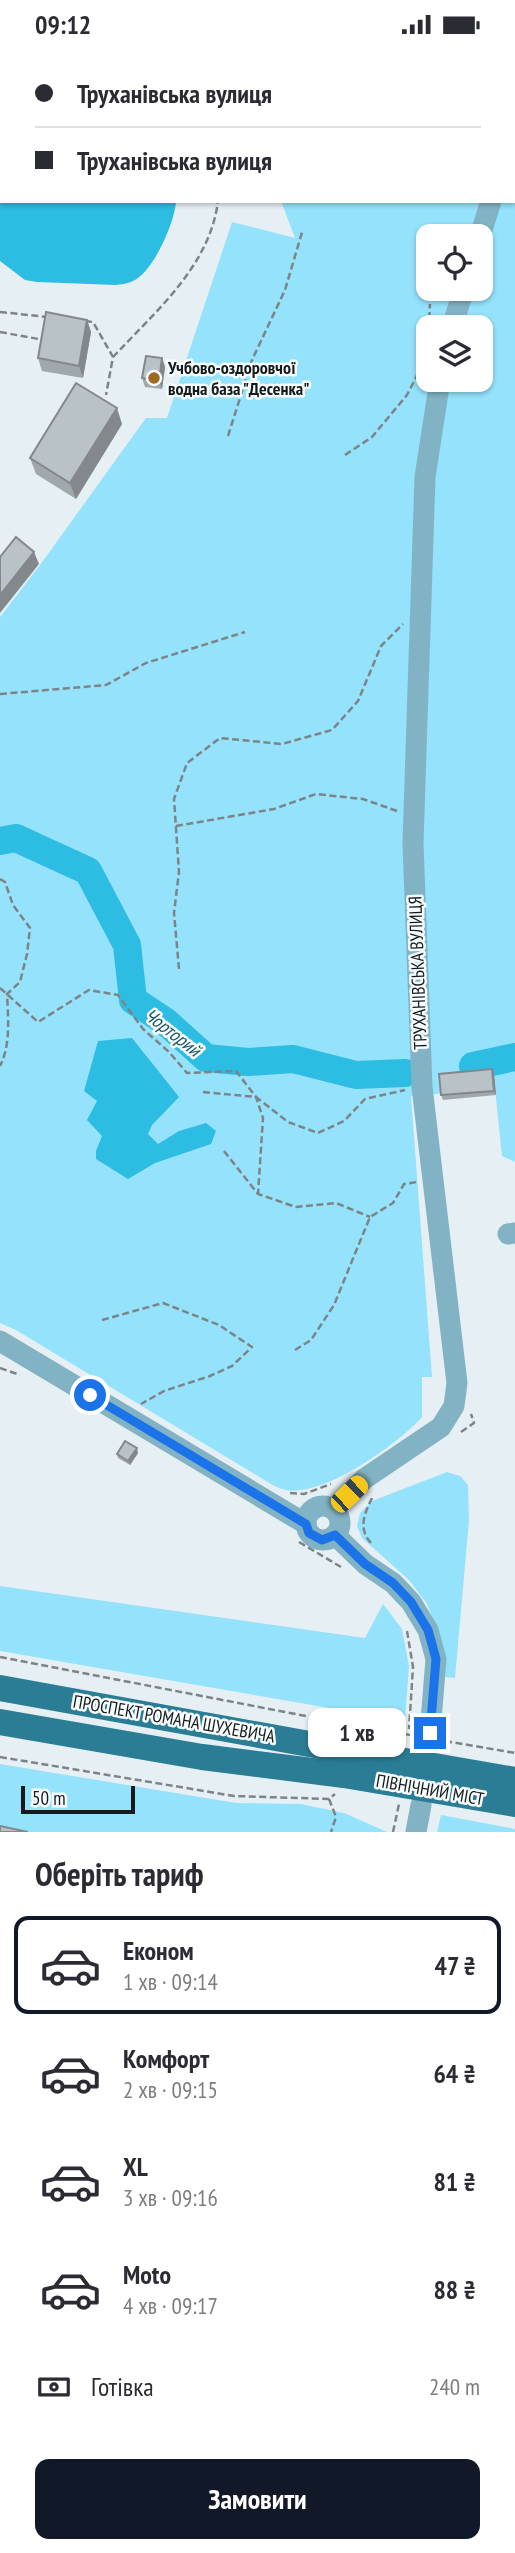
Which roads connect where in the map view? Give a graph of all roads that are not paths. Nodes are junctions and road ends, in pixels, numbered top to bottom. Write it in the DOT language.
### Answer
graph roads {
  1 [pos="490,203"];
  2 [pos="484,224"];
  3 [pos="438,392"];
  4 [pos="0,1341"];
  5 [pos="0,1352"];
  6 [pos="44,1367"];
  7 [pos="334,1509"];
  8 [pos="302,1533"];
  9 [pos="335,1535"];
  10 [pos="0,1688"];
  11 [pos="0,1722"];
  12 [pos="420,1731"];
  13 [pos="345,1771"];
  14 [pos="515,1780"];
  15 [pos="515,1804"];
  16 [pos="421,1805"];
  17 [pos="416,1832"];
  1 -- 2 [label="street"];
  3 -- 7 [label="street, ТРУХАНІВСЬКА ВУЛИЦЯ"];
  4 -- 6 [label="street"];
  5 -- 6 [label="street"];
  6 -- 8 [label="street"];
  7 -- 8 [label="street"];
  7 -- 9 [label="street"];
  8 -- 9 [label="street"];
  9 -- 12 [label="street"];
  10 -- 13 [label="main road, ПРОСПЕКТ РОМАНА ШУХЕВИЧА"];
  11 -- 13 [label="main road, ПРОСПЕКТ РОМАНА ШУХЕВИЧА"];
  13 -- 14 [label="main road, ПІВНІЧНИЙ МІСТ, bridge"];
  13 -- 15 [label="main road, ПІВНІЧНИЙ МІСТ, bridge"];
  16 -- 17 [label="street"];
}
